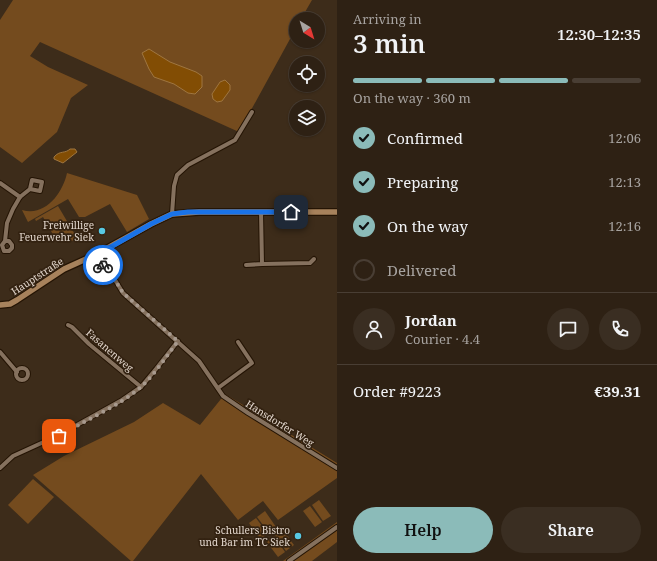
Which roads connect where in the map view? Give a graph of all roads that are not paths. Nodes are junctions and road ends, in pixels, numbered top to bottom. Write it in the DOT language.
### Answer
graph roads {
  1 [pos="252,112"];
  2 [pos="0,182"];
  3 [pos="30,189"];
  4 [pos="20,198"];
  5 [pos="261,212"];
  6 [pos="337,212"];
  7 [pos="172,214"];
  8 [pos="6,241"];
  9 [pos="95,256"];
  10 [pos="314,259"];
  11 [pos="246,264"];
  12 [pos="262,264"];
  13 [pos="0,305"];
  14 [pos="68,325"];
  15 [pos="178,341"];
  16 [pos="238,342"];
  17 [pos="0,352"];
  18 [pos="17,372"];
  19 [pos="141,386"];
  20 [pos="218,388"];
  21 [pos="0,468"];
  22 [pos="337,468"];
  23 [pos="337,527"];
  24 [pos="289,561"];
  1 -- 7 [label="street"];
  2 -- 4 [label="street"];
  3 -- 4 [label="street"];
  4 -- 8 [label="street"];
  5 -- 6 [label="street, Hauptstraße"];
  5 -- 7 [label="street, Hauptstraße"];
  5 -- 12 [label="street"];
  7 -- 9 [label="street, Hauptstraße"];
  9 -- 13 [label="street, Hauptstraße"];
  9 -- 15 [label="street, Hansdorfer Weg"];
  10 -- 12 [label="street"];
  11 -- 12 [label="street"];
  14 -- 19 [label="street, Fasanenweg"];
  15 -- 19 [label="street"];
  15 -- 20 [label="street, Hansdorfer Weg"];
  16 -- 20 [label="street"];
  17 -- 18 [label="street"];
  19 -- 21 [label="street"];
  20 -- 22 [label="street, Hansdorfer Weg"];
  23 -- 24 [label="street"];
}
